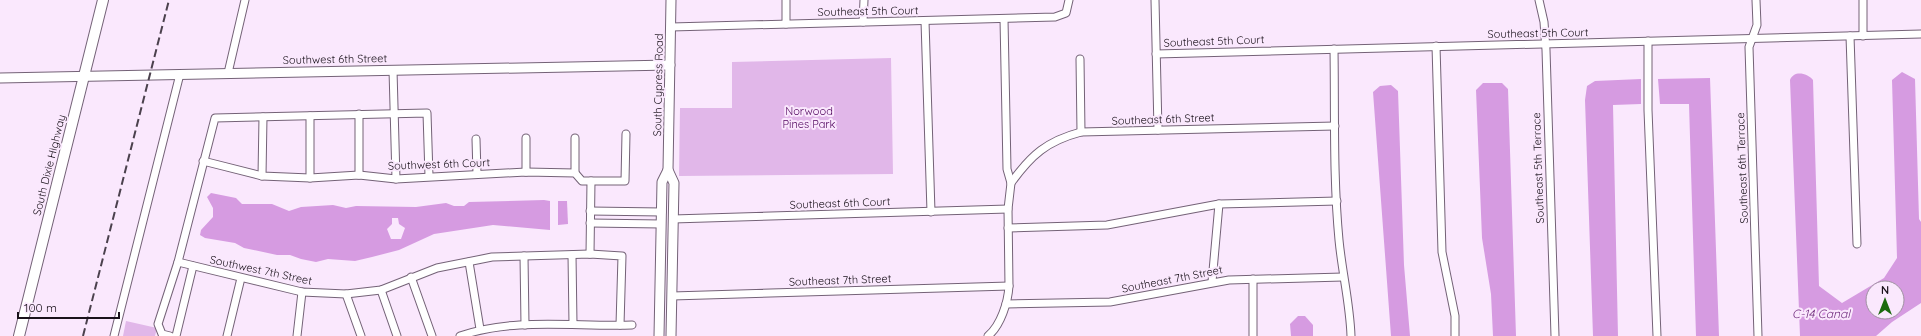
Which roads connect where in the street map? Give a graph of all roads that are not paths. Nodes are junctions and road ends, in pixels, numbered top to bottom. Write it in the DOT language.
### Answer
graph roads {
  1 [pos="103,0"];
  2 [pos="245,0"];
  3 [pos="671,0"];
  4 [pos="786,0"];
  5 [pos="864,0"];
  6 [pos="1069,0"];
  7 [pos="1154,0"];
  8 [pos="1539,0"];
  9 [pos="1756,0"];
  10 [pos="1863,0"];
  11 [pos="1004,19"];
  12 [pos="925,21"];
  13 [pos="863,22"];
  14 [pos="786,24"];
  15 [pos="671,27"];
  16 [pos="1921,34"];
  17 [pos="1850,36"];
  18 [pos="1863,36"];
  19 [pos="1753,38"];
  20 [pos="1648,41"];
  21 [pos="1545,43"];
  22 [pos="1436,46"];
  23 [pos="1334,49"];
  24 [pos="1156,54"];
  25 [pos="1080,59"];
  26 [pos="670,65"];
  27 [pos="393,70"];
  28 [pos="228,73"];
  29 [pos="180,74"];
  30 [pos="84,76"];
  31 [pos="0,78"];
  32 [pos="394,113"];
  33 [pos="359,114"];
  34 [pos="310,116"];
  35 [pos="263,117"];
  36 [pos="1335,126"];
  37 [pos="1158,130"];
  38 [pos="1081,132"];
  39 [pos="626,134"];
  40 [pos="526,138"];
  41 [pos="575,138"];
  42 [pos="476,139"];
  43 [pos="203,161"];
  44 [pos="668,170"];
  45 [pos="526,172"];
  46 [pos="575,173"];
  47 [pos="477,174"];
  48 [pos="359,175"];
  49 [pos="262,176"];
  50 [pos="429,176"];
  51 [pos="310,178"];
  52 [pos="396,179"];
  53 [pos="591,181"];
  54 [pos="1011,183"];
  55 [pos="1337,201"];
  56 [pos="1219,204"];
  57 [pos="1008,209"];
  58 [pos="590,211"];
  59 [pos="662,212"];
  60 [pos="931,212"];
  61 [pos="673,219"];
  62 [pos="590,223"];
  63 [pos="661,224"];
  64 [pos="1008,228"];
  65 [pos="1857,244"];
  66 [pos="590,254"];
  67 [pos="572,255"];
  68 [pos="524,256"];
  69 [pos="178,262"];
  70 [pos="469,262"];
  71 [pos="193,266"];
  72 [pos="411,277"];
  73 [pos="1343,277"];
  74 [pos="242,278"];
  75 [pos="1253,279"];
  76 [pos="1212,282"];
  77 [pos="1009,286"];
  78 [pos="381,290"];
  79 [pos="302,292"];
  80 [pos="346,294"];
  81 [pos="672,296"];
  82 [pos="1006,304"];
  83 [pos="573,324"];
  84 [pos="525,325"];
  85 [pos="620,325"];
  86 [pos="632,325"];
  87 [pos="480,329"];
  88 [pos="19,336"];
  89 [pos="114,336"];
  90 [pos="170,336"];
  91 [pos="176,336"];
  92 [pos="227,336"];
  93 [pos="297,336"];
  94 [pos="361,336"];
  95 [pos="397,336"];
  96 [pos="432,336"];
  97 [pos="460,336"];
  98 [pos="659,336"];
  99 [pos="671,336"];
  100 [pos="988,336"];
  101 [pos="1253,336"];
  102 [pos="1351,336"];
  103 [pos="1455,336"];
  104 [pos="1555,336"];
  105 [pos="1657,336"];
  106 [pos="1758,336"];
  1 -- 30 [label="main road, South Dixie Highway"];
  2 -- 28 [label="street"];
  3 -- 15 [label="street, South Cypress Road"];
  4 -- 14 [label="street"];
  5 -- 13 [label="street"];
  6 -- 11 [label="street, Southeast 5th Court"];
  7 -- 24 [label="street"];
  8 -- 21 [label="street, Southeast 5th Terrace"];
  9 -- 19 [label="street, Southeast 6th Terrace"];
  10 -- 18 [label="street"];
  11 -- 12 [label="street, Southeast 5th Court"];
  11 -- 54 [label="street"];
  12 -- 13 [label="street, Southeast 5th Court"];
  12 -- 60 [label="street"];
  13 -- 14 [label="street, Southeast 5th Court"];
  14 -- 15 [label="street, Southeast 5th Court"];
  15 -- 26 [label="street, South Cypress Road"];
  16 -- 18 [label="street, Southeast 5th Court"];
  17 -- 18 [label="street, Southeast 5th Court"];
  17 -- 19 [label="street, Southeast 5th Court"];
  17 -- 65 [label="street"];
  19 -- 20 [label="street, Southeast 5th Court"];
  19 -- 106 [label="street, Southeast 6th Terrace"];
  20 -- 21 [label="street, Southeast 5th Court"];
  20 -- 105 [label="street"];
  21 -- 22 [label="street, Southeast 5th Court"];
  21 -- 104 [label="street, Southeast 5th Terrace"];
  22 -- 23 [label="street, Southeast 5th Court"];
  22 -- 103 [label="street"];
  23 -- 24 [label="street, Southeast 5th Court"];
  23 -- 36 [label="street"];
  24 -- 37 [label="street"];
  25 -- 38 [label="street"];
  26 -- 27 [label="street, Southwest 6th Street"];
  26 -- 44 [label="street, South Cypress Road"];
  27 -- 28 [label="street, Southwest 6th Street"];
  27 -- 32 [label="street"];
  28 -- 29 [label="street, Southwest 6th Street"];
  29 -- 30 [label="street, Southwest 6th Street"];
  29 -- 89 [label="street"];
  30 -- 31 [label="street, Southwest 6th Street"];
  30 -- 88 [label="main road, South Dixie Highway"];
  32 -- 33 [label="street"];
  32 -- 50 [label="street"];
  32 -- 52 [label="street"];
  33 -- 34 [label="street"];
  33 -- 48 [label="street"];
  34 -- 35 [label="street"];
  34 -- 51 [label="street"];
  35 -- 43 [label="street"];
  35 -- 49 [label="street"];
  36 -- 37 [label="street, Southeast 6th Street"];
  36 -- 55 [label="street"];
  37 -- 38 [label="street, Southeast 6th Street"];
  38 -- 54 [label="street, Southeast 6th Street"];
  39 -- 53 [label="street, Southwest 6th Court"];
  40 -- 45 [label="street"];
  41 -- 46 [label="street"];
  42 -- 47 [label="street"];
  43 -- 49 [label="street, Southwest 6th Court"];
  43 -- 69 [label="street"];
  44 -- 59 [label="street, South Cypress Road"];
  44 -- 61 [label="street, South Cypress Road"];
  45 -- 46 [label="street, Southwest 6th Court"];
  45 -- 47 [label="street, Southwest 6th Court"];
  46 -- 53 [label="street, Southwest 6th Court"];
  47 -- 50 [label="street, Southwest 6th Court"];
  48 -- 51 [label="street, Southwest 6th Court"];
  48 -- 52 [label="street, Southwest 6th Court"];
  49 -- 51 [label="street, Southwest 6th Court"];
  50 -- 52 [label="street, Southwest 6th Court"];
  53 -- 58 [label="street"];
  54 -- 57 [label="street"];
  55 -- 56 [label="street"];
  55 -- 73 [label="street"];
  56 -- 64 [label="street"];
  56 -- 76 [label="street"];
  57 -- 60 [label="street, Southeast 6th Court"];
  57 -- 64 [label="street"];
  58 -- 59 [label="street"];
  58 -- 62 [label="street"];
  59 -- 63 [label="street, South Cypress Road"];
  60 -- 61 [label="street, Southeast 6th Court"];
  61 -- 81 [label="street, South Cypress Road"];
  62 -- 63 [label="street"];
  62 -- 66 [label="street"];
  63 -- 98 [label="street, South Cypress Road"];
  64 -- 77 [label="street"];
  66 -- 67 [label="street, Southwest 7th Street"];
  66 -- 85 [label="street, Southwest 7th Street"];
  67 -- 68 [label="street, Southwest 7th Street"];
  67 -- 83 [label="street"];
  68 -- 70 [label="street, Southwest 7th Street"];
  68 -- 84 [label="street"];
  69 -- 71 [label="street, Southwest 7th Street"];
  69 -- 90 [label="street"];
  70 -- 72 [label="street, Southwest 7th Street"];
  70 -- 87 [label="street"];
  71 -- 74 [label="street, Southwest 7th Street"];
  71 -- 91 [label="street"];
  72 -- 78 [label="street, Southwest 7th Street"];
  72 -- 96 [label="street"];
  73 -- 75 [label="street, Southeast 7th Street"];
  73 -- 102 [label="street"];
  74 -- 79 [label="street, Southwest 7th Street"];
  74 -- 92 [label="street"];
  75 -- 76 [label="street, Southeast 7th Street"];
  75 -- 101 [label="street"];
  76 -- 82 [label="street, Southeast 7th Street"];
  77 -- 81 [label="street, Southeast 7th Street"];
  77 -- 82 [label="street"];
  78 -- 80 [label="street, Southwest 7th Street"];
  78 -- 95 [label="street"];
  79 -- 80 [label="street, Southwest 7th Street"];
  79 -- 93 [label="street"];
  80 -- 94 [label="street"];
  81 -- 99 [label="street, South Cypress Road"];
  82 -- 100 [label="street"];
  83 -- 84 [label="street"];
  83 -- 85 [label="street"];
  84 -- 87 [label="street"];
  85 -- 86 [label="street"];
  87 -- 97 [label="street"];
}
